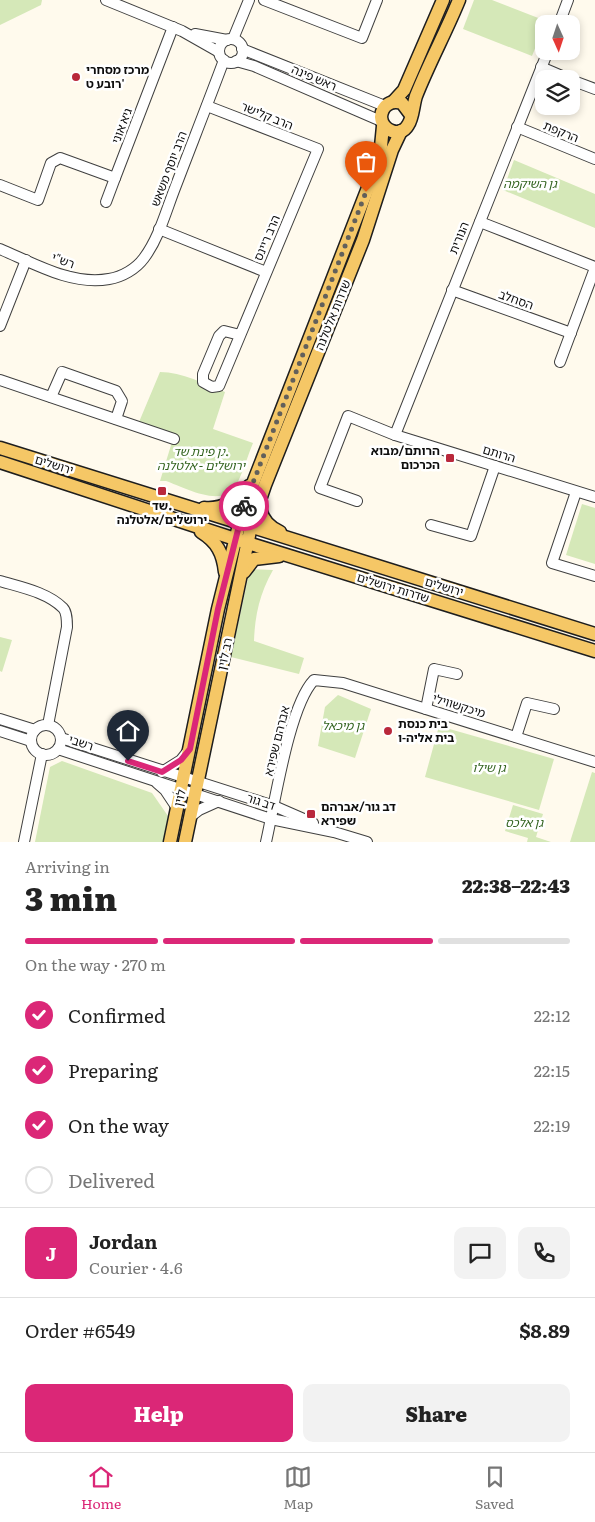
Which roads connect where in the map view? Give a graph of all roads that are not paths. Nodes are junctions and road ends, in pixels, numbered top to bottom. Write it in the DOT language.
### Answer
graph roads {
  1 [pos="106,0"];
  2 [pos="249,0"];
  3 [pos="264,0"];
  4 [pos="377,0"];
  5 [pos="443,0"];
  6 [pos="459,0"];
  7 [pos="568,0"];
  8 [pos="562,15"];
  9 [pos="178,29"];
  10 [pos="230,39"];
  11 [pos="242,49"];
  12 [pos="222,56"];
  13 [pos="544,60"];
  14 [pos="236,61"];
  15 [pos="541,67"];
  16 [pos="548,70"];
  17 [pos="580,83"];
  18 [pos="595,89"];
  19 [pos="389,104"];
  20 [pos="207,106"];
  21 [pos="411,115"];
  22 [pos="382,123"];
  23 [pos="517,128"];
  24 [pos="401,131"];
  25 [pos="318,149"];
  26 [pos="595,159"];
  27 [pos="115,178"];
  28 [pos="0,185"];
  29 [pos="106,202"];
  30 [pos="480,222"];
  31 [pos="159,229"];
  32 [pos="0,249"];
  33 [pos="26,260"];
  34 [pos="595,267"];
  35 [pos="266,272"];
  36 [pos="121,276"];
  37 [pos="452,290"];
  38 [pos="0,326"];
  39 [pos="571,333"];
  40 [pos="240,335"];
  41 [pos="560,362"];
  42 [pos="0,380"];
  43 [pos="51,397"];
  44 [pos="116,419"];
  45 [pos="395,435"];
  46 [pos="174,439"];
  47 [pos="0,448"];
  48 [pos="0,462"];
  49 [pos="495,466"];
  50 [pos="255,478"];
  51 [pos="576,492"];
  52 [pos="261,496"];
  53 [pos="595,498"];
  54 [pos="357,501"];
  55 [pos="192,508"];
  56 [pos="245,524"];
  57 [pos="192,525"];
  58 [pos="431,526"];
  59 [pos="293,539"];
  60 [pos="241,541"];
  61 [pos="292,557"];
  62 [pos="595,576"];
  63 [pos="226,577"];
  64 [pos="240,579"];
  65 [pos="0,581"];
  66 [pos="595,634"];
  67 [pos="595,651"];
  68 [pos="457,674"];
  69 [pos="314,680"];
  70 [pos="426,709"];
  71 [pos="554,709"];
  72 [pos="0,719"];
  73 [pos="48,725"];
  74 [pos="35,730"];
  75 [pos="0,731"];
  76 [pos="516,737"];
  77 [pos="61,738"];
  78 [pos="31,742"];
  79 [pos="58,749"];
  80 [pos="190,749"];
  81 [pos="42,754"];
  82 [pos="595,762"];
  83 [pos="162,772"];
  84 [pos="154,780"];
  85 [pos="183,784"];
  86 [pos="197,788"];
  87 [pos="219,801"];
  88 [pos="274,806"];
  89 [pos="177,808"];
  90 [pos="190,817"];
  91 [pos="271,819"];
  92 [pos="334,832"];
  93 [pos="24,842"];
  94 [pos="170,842"];
  95 [pos="185,842"];
  96 [pos="266,842"];
  97 [pos="367,842"];
  1 -- 9 [label="street"];
  2 -- 10 [label="street, הרב יוסף משאש"];
  3 -- 4 [label="street"];
  5 -- 19 [label="main road"];
  6 -- 21 [label="main road"];
  7 -- 8 [label="street"];
  9 -- 10 [label="street"];
  9 -- 12 [label="street"];
  9 -- 27 [label="street, גיא אוני"];
  10 -- 11 [label="street"];
  10 -- 12 [label="street, הרב יוסף משאש"];
  11 -- 14 [label="street"];
  11 -- 19 [label="street, ראש פינה"];
  12 -- 14 [label="street"];
  12 -- 20 [label="street, הרב יוסף משאש"];
  13 -- 15 [label="street, הנורית"];
  14 -- 22 [label="street, ראש פינה"];
  15 -- 16 [label="street"];
  15 -- 23 [label="street, הנורית"];
  17 -- 18 [label="street"];
  19 -- 21 [label="main road"];
  19 -- 22 [label="main road"];
  20 -- 25 [label="street, הרב קלישר"];
  20 -- 31 [label="street, הרב יוסף משאש"];
  21 -- 24 [label="main road"];
  22 -- 24 [label="main road"];
  22 -- 50 [label="main road, שדרות אלטלנה"];
  23 -- 26 [label="street, הרקפת"];
  23 -- 30 [label="street, הנורית"];
  24 -- 52 [label="main road, שדרות אלטלנה"];
  25 -- 35 [label="street, הרב ריינס"];
  27 -- 28 [label="street"];
  27 -- 29 [label="street, גיא אוני"];
  30 -- 34 [label="street"];
  30 -- 37 [label="street, הנורית"];
  31 -- 35 [label="street"];
  31 -- 36 [label="street, הרב יוסף משאש"];
  32 -- 33 [label="street, רש\"י"];
  33 -- 36 [label="street, רש\"י"];
  33 -- 38 [label="street"];
  34 -- 39 [label="street"];
  35 -- 40 [label="street, הרב ריינס"];
  37 -- 39 [label="street, הסחלב"];
  37 -- 45 [label="street, הנורית"];
  39 -- 41 [label="street"];
  40 -- 40 [label="street, הרב ריינס"];
  42 -- 43 [label="street"];
  43 -- 44 [label="street"];
  43 -- 44 [label="street"];
  44 -- 46 [label="street"];
  45 -- 49 [label="street, הרותם"];
  45 -- 54 [label="street, הרותם"];
  47 -- 55 [label="main road, ירושלים"];
  48 -- 57 [label="main road, ירושלים"];
  49 -- 51 [label="street, הרותם"];
  49 -- 58 [label="street"];
  50 -- 55 [label="main road"];
  50 -- 56 [label="main road, שדרות אלטלנה"];
  51 -- 53 [label="street, הרותם"];
  51 -- 62 [label="street"];
  52 -- 56 [label="main road, שדרות אלטלנה"];
  52 -- 59 [label="main road"];
  55 -- 56 [label="main road, ירושלים"];
  56 -- 59 [label="main road"];
  56 -- 60 [label="main road, שדרות אלטלנה"];
  57 -- 60 [label="main road, שדרות ירושלים"];
  57 -- 63 [label="main road"];
  59 -- 66 [label="main road, ירושלים"];
  60 -- 61 [label="main road, שדרות ירושלים"];
  60 -- 63 [label="main road, לוין"];
  60 -- 64 [label="main road, רב לוין"];
  61 -- 64 [label="main road"];
  61 -- 67 [label="main road, שדרות ירושלים"];
  63 -- 80 [label="main road, לוין"];
  64 -- 86 [label="main road, רב לוין"];
  65 -- 73 [label="street"];
  68 -- 70 [label="street"];
  69 -- 70 [label="street, מיכקשווילי"];
  69 -- 88 [label="street, אברהם שפירא"];
  70 -- 76 [label="street, מיכקשווילי"];
  71 -- 76 [label="street"];
  72 -- 74 [label="street"];
  73 -- 74 [label="street"];
  73 -- 77 [label="street"];
  74 -- 78 [label="street"];
  75 -- 78 [label="street"];
  76 -- 82 [label="street, מיכקשווילי"];
  77 -- 79 [label="street"];
  77 -- 83 [label="street"];
  78 -- 81 [label="street"];
  79 -- 81 [label="street"];
  79 -- 84 [label="street, רשבי"];
  80 -- 83 [label="street"];
  80 -- 85 [label="main road, לוין"];
  81 -- 93 [label="street"];
  83 -- 85 [label="street"];
  84 -- 85 [label="street, רשבי"];
  84 -- 89 [label="street"];
  85 -- 86 [label="street"];
  85 -- 89 [label="main road, לוין"];
  86 -- 87 [label="street, דב גור"];
  86 -- 88 [label="street, דב גור"];
  86 -- 90 [label="main road, רב לוין"];
  87 -- 90 [label="street"];
  87 -- 91 [label="street, דב גור"];
  88 -- 91 [label="street, אברהם שפירא"];
  88 -- 92 [label="street, דב גור"];
  89 -- 94 [label="main road, לוין"];
  90 -- 95 [label="main road, רב לוין"];
  91 -- 92 [label="street, דב גור"];
  91 -- 96 [label="street, אברהם שפירא"];
  92 -- 97 [label="street, דב גור"];
}
